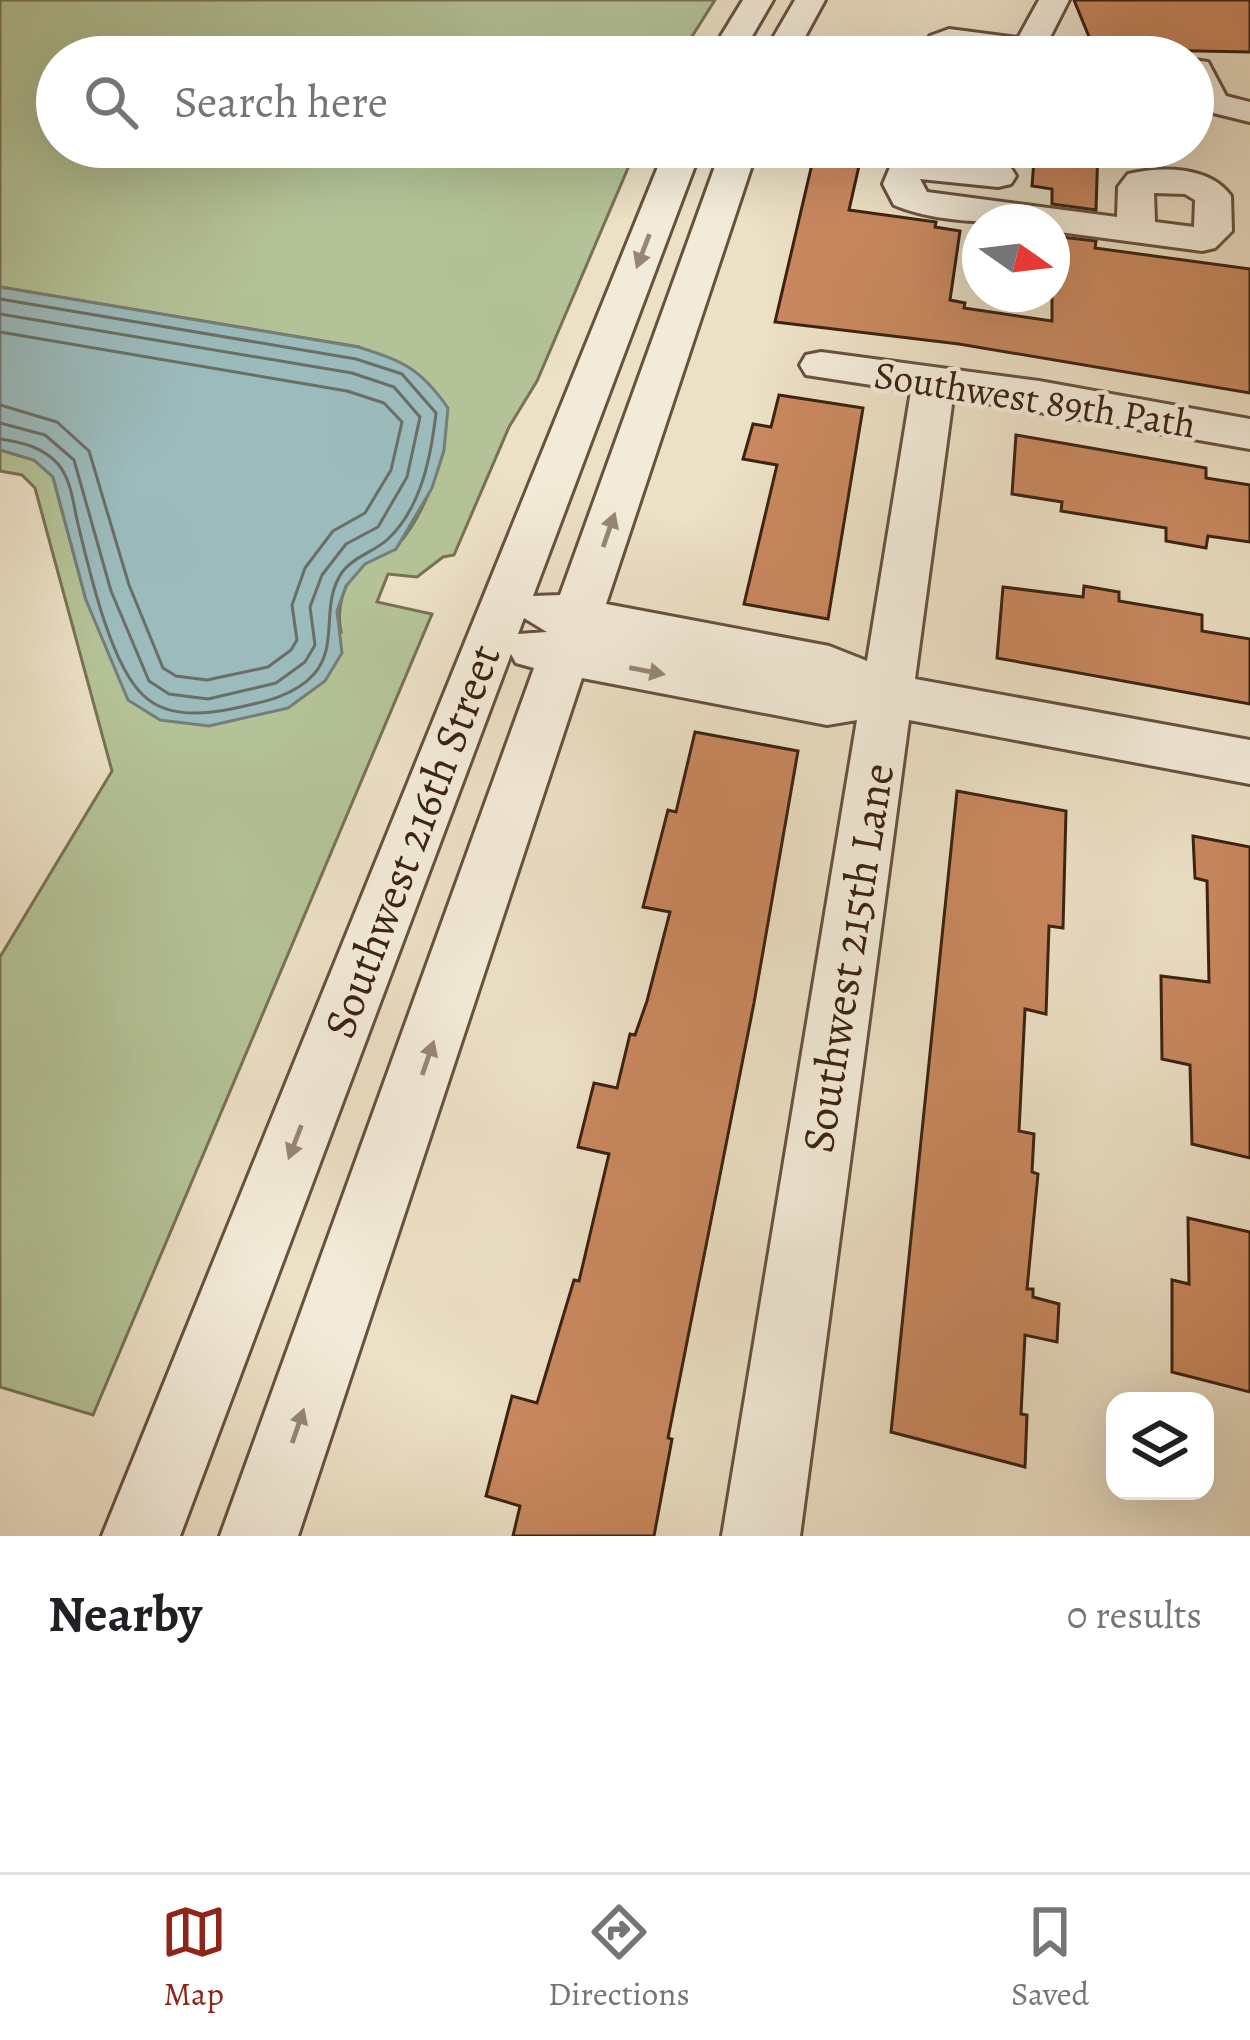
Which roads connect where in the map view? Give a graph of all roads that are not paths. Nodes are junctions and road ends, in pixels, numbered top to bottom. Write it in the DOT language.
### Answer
graph roads {
  1 [pos="758,0"];
  2 [pos="810,0"];
  3 [pos="1054,0"];
  4 [pos="737,36"];
  5 [pos="790,36"];
  6 [pos="1034,36"];
  7 [pos="1214,103"];
  8 [pos="1250,112"];
  9 [pos="676,168"];
  10 [pos="733,168"];
  11 [pos="997,189"];
  12 [pos="1136,231"];
  13 [pos="821,365"];
  14 [pos="934,380"];
  15 [pos="1250,434"];
  16 [pos="498,622"];
  17 [pos="572,637"];
  18 [pos="888,695"];
  19 [pos="1250,762"];
  20 [pos="140,1536"];
  21 [pos="260,1536"];
  22 [pos="760,1536"];
  1 -- 4 [label="street"];
  2 -- 5 [label="street"];
  3 -- 6 [label="street"];
  7 -- 8 [label="street"];
  9 -- 16 [label="street, Southwest 216th Street, one-way"];
  17 -- 10 [label="street, Southwest 216th Street, one-way"];
  11 -- 12 [label="street"];
  13 -- 14 [label="street, Southwest 89th Path"];
  14 -- 15 [label="street, Southwest 89th Path"];
  14 -- 18 [label="street, Southwest 215th Lane"];
  16 -- 17 [label="street"];
  16 -- 20 [label="street, Southwest 216th Street, one-way"];
  17 -- 18 [label="street"];
  21 -- 17 [label="street, Southwest 216th Street, one-way"];
  18 -- 19 [label="street"];
  18 -- 22 [label="street, Southwest 215th Lane"];
}
